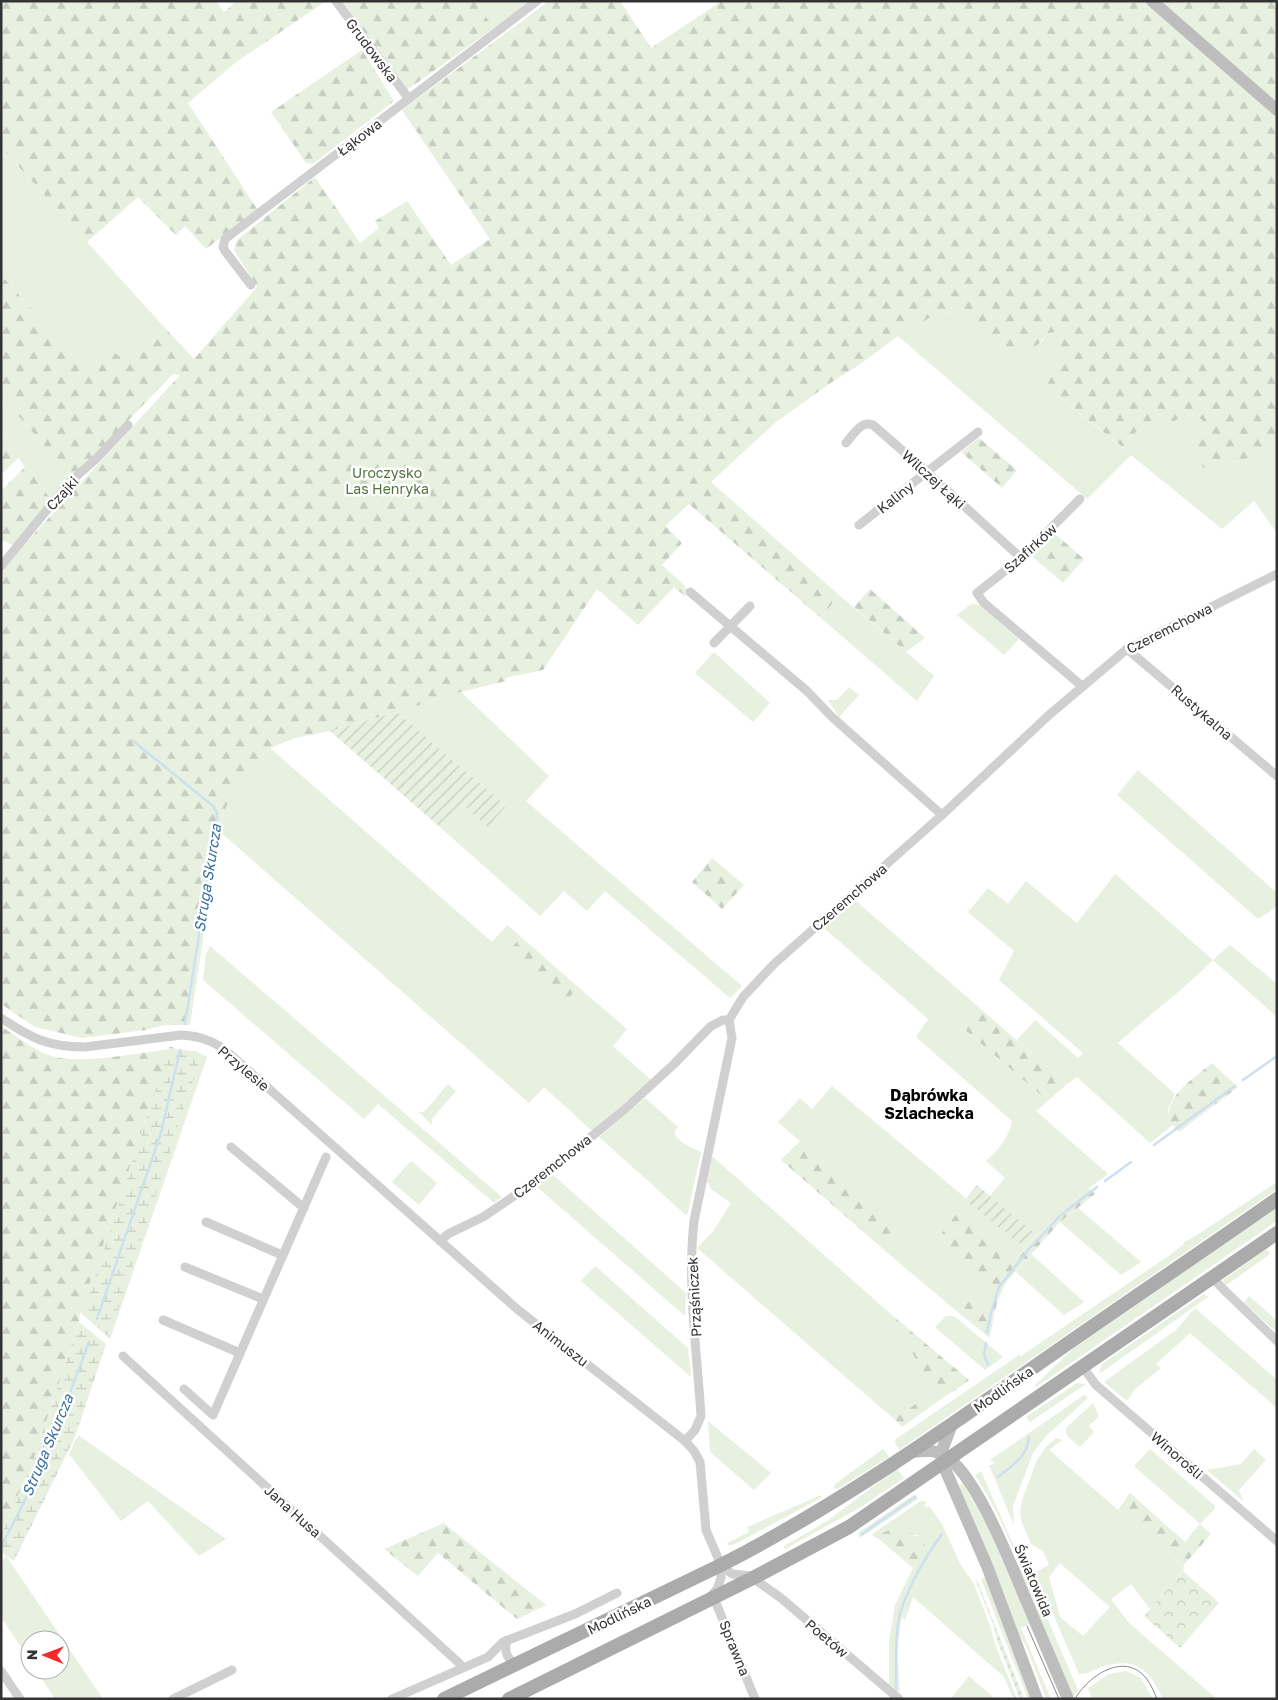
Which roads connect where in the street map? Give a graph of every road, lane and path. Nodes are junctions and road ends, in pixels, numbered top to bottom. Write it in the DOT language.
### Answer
graph roads {
  1 [pos="336,1"];
  2 [pos="537,1"];
  3 [pos="1152,1"];
  4 [pos="409,99"];
  5 [pos="1277,110"];
  6 [pos="251,285"];
  7 [pos="128,425"];
  8 [pos="978,432"];
  9 [pos="846,443"];
  10 [pos="927,472"];
  11 [pos="1080,500"];
  12 [pos="859,524"];
  13 [pos="1021,558"];
  14 [pos="1,566"];
  15 [pos="1277,574"];
  16 [pos="690,592"];
  17 [pos="750,606"];
  18 [pos="730,626"];
  19 [pos="714,643"];
  20 [pos="1127,649"];
  21 [pos="1082,686"];
  22 [pos="1277,776"];
  23 [pos="942,815"];
  24 [pos="1,1018"];
  25 [pos="729,1020"];
  26 [pos="232,1147"];
  27 [pos="326,1158"];
  28 [pos="1277,1199"];
  29 [pos="304,1208"];
  30 [pos="206,1222"];
  31 [pos="1277,1233"];
  32 [pos="440,1241"];
  33 [pos="282,1255"];
  34 [pos="185,1267"];
  35 [pos="1212,1277"];
  36 [pos="263,1299"];
  37 [pos="163,1320"];
  38 [pos="1273,1334"];
  39 [pos="1277,1341"];
  40 [pos="240,1353"];
  41 [pos="123,1356"];
  42 [pos="1082,1366"];
  43 [pos="184,1389"];
  44 [pos="952,1424"];
  45 [pos="685,1440"];
  46 [pos="969,1444"];
  47 [pos="910,1452"];
  48 [pos="944,1458"];
  49 [pos="921,1477"];
  50 [pos="965,1477"];
  51 [pos="952,1486"];
  52 [pos="1277,1541"];
  53 [pos="721,1565"];
  54 [pos="756,1577"];
  55 [pos="617,1593"];
  56 [pos="711,1599"];
  57 [pos="507,1640"];
  58 [pos="488,1657"];
  59 [pos="514,1663"];
  60 [pos="462,1667"];
  61 [pos="232,1670"];
  62 [pos="1,1671"];
  63 [pos="20,1699"];
  64 [pos="173,1699"];
  65 [pos="392,1699"];
  66 [pos="444,1699"];
  67 [pos="509,1699"];
  68 [pos="755,1699"];
  69 [pos="899,1699"];
  70 [pos="1037,1699"];
  71 [pos="1068,1699"];
  1 -- 4 [label="street, Grudowska"];
  2 -- 4 [label="street, Łąkowa"];
  3 -- 5 [label="street"];
  4 -- 6 [label="street, Łąkowa"];
  7 -- 14 [label="street, Czajki"];
  8 -- 10 [label="street, Kaliny"];
  9 -- 10 [label="street, Wilczej Łąki"];
  10 -- 12 [label="street, Kaliny"];
  10 -- 13 [label="street, Wilczej Łąki"];
  11 -- 13 [label="street, Szafirków"];
  13 -- 21 [label="street, Szafirków"];
  15 -- 20 [label="street, Czeremchowa"];
  16 -- 18 [label="street"];
  17 -- 18 [label="street"];
  18 -- 19 [label="street"];
  18 -- 23 [label="street"];
  20 -- 21 [label="street, Czeremchowa"];
  20 -- 22 [label="street, Rustykalna"];
  21 -- 23 [label="street, Czeremchowa"];
  23 -- 25 [label="street, Czeremchowa"];
  24 -- 32 [label="street, Przylesie"];
  25 -- 32 [label="street, Czeremchowa"];
  25 -- 45 [label="street, Prząśniczek"];
  26 -- 29 [label="street"];
  27 -- 29 [label="street"];
  28 -- 44 [label="main road, Modlińska"];
  29 -- 33 [label="street"];
  30 -- 33 [label="street"];
  31 -- 35 [label="main road, Modlińska"];
  32 -- 45 [label="street, Animuszu"];
  33 -- 36 [label="street"];
  34 -- 36 [label="street"];
  35 -- 38 [label="street"];
  35 -- 42 [label="main road, Modlińska"];
  36 -- 40 [label="street"];
  37 -- 40 [label="street"];
  38 -- 39 [label="street"];
  40 -- 43 [label="street"];
  41 -- 60 [label="street, Jana Husa"];
  42 -- 46 [label="main road, Modlińska"];
  42 -- 52 [label="street, Winorośli"];
  44 -- 47 [label="main road, Modlińska"];
  44 -- 48 [label="street"];
  45 -- 53 [label="street"];
  46 -- 48 [label="main road, Modlińska"];
  46 -- 50 [label="street, Światowida"];
  47 -- 48 [label="street"];
  47 -- 53 [label="main road, Modlińska"];
  48 -- 49 [label="main road, Modlińska"];
  48 -- 50 [label="street, Światowida"];
  48 -- 51 [label="street"];
  49 -- 51 [label="street"];
  49 -- 54 [label="main road, Modlińska"];
  50 -- 71 [label="street, Światowida"];
  51 -- 70 [label="street"];
  53 -- 54 [label="street, Modlińska"];
  53 -- 56 [label="street"];
  53 -- 59 [label="main road, Modlińska"];
  54 -- 56 [label="main road, Modlińska"];
  54 -- 69 [label="street, Poetów"];
  55 -- 57 [label="street, Modlińska"];
  56 -- 67 [label="main road, Modlińska"];
  56 -- 68 [label="street, Sprawna"];
  57 -- 58 [label="street, Modlińska"];
  57 -- 59 [label="street"];
  58 -- 59 [label="street"];
  58 -- 60 [label="street, Modlińska"];
  59 -- 66 [label="main road, Modlińska"];
  60 -- 65 [label="street, Modlińska"];
  61 -- 64 [label="street"];
  62 -- 63 [label="street"];
}
